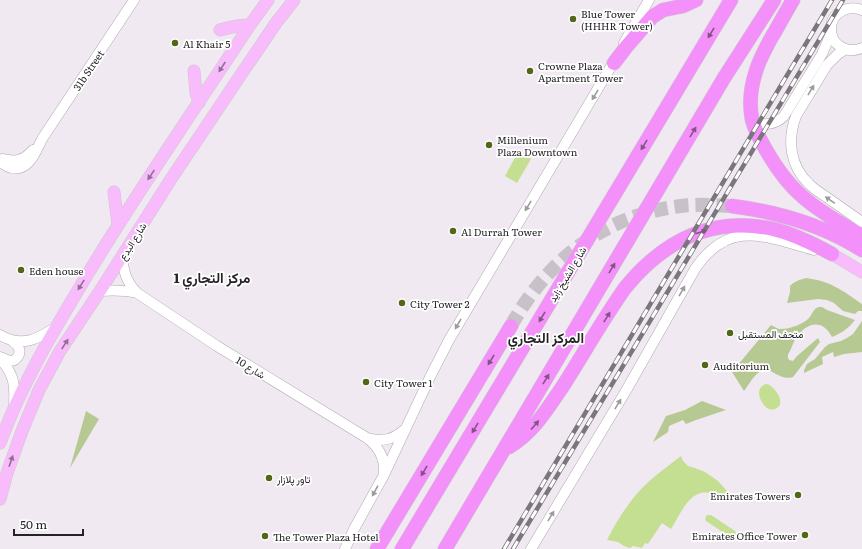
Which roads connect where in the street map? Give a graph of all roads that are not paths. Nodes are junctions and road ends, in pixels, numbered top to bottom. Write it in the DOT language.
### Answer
graph roads {
  1 [pos="134,0"];
  2 [pos="268,0"];
  3 [pos="284,0"];
  4 [pos="294,0"];
  5 [pos="649,0"];
  6 [pos="696,0"];
  7 [pos="731,0"];
  8 [pos="774,0"];
  9 [pos="793,0"];
  10 [pos="854,4"];
  11 [pos="862,10"];
  12 [pos="276,23"];
  13 [pos="250,25"];
  14 [pos="831,29"];
  15 [pos="220,30"];
  16 [pos="861,49"];
  17 [pos="846,50"];
  18 [pos="614,63"];
  19 [pos="194,71"];
  20 [pos="199,103"];
  21 [pos="752,121"];
  22 [pos="0,160"];
  23 [pos="114,192"];
  24 [pos="732,206"];
  25 [pos="862,222"];
  26 [pos="118,225"];
  27 [pos="862,236"];
  28 [pos="862,250"];
  29 [pos="832,254"];
  30 [pos="122,257"];
  31 [pos="862,272"];
  32 [pos="100,291"];
  33 [pos="137,293"];
  34 [pos="511,326"];
  35 [pos="56,327"];
  36 [pos="0,335"];
  37 [pos="11,340"];
  38 [pos="0,358"];
  39 [pos="13,409"];
  40 [pos="406,428"];
  41 [pos="368,438"];
  42 [pos="0,443"];
  43 [pos="505,449"];
  44 [pos="384,475"];
  45 [pos="0,499"];
  46 [pos="345,549"];
  47 [pos="377,549"];
  48 [pos="402,549"];
  49 [pos="445,549"];
  50 [pos="531,549"];
  1 -- 22 [label="street, 31b Street"];
  2 -- 13 [label="main road, شارع البدع"];
  3 -- 12 [label="main road"];
  4 -- 12 [label="main road, شارع البدع"];
  5 -- 18 [label="street"];
  6 -- 18 [label="highway"];
  7 -- 48 [label="highway, شارع الشيخ زايد, one-way"];
  43 -- 8 [label="highway, one-way"];
  9 -- 21 [label="highway"];
  10 -- 11 [label="street"];
  10 -- 14 [label="street"];
  12 -- 30 [label="main road, شارع البدع"];
  13 -- 15 [label="main road"];
  13 -- 20 [label="main road, شارع البدع, one-way"];
  14 -- 17 [label="street"];
  14 -- 21 [label="street"];
  16 -- 17 [label="street"];
  25 -- 17 [label="street, one-way"];
  18 -- 40 [label="street, one-way"];
  19 -- 20 [label="main road"];
  20 -- 26 [label="main road, شارع البدع, one-way"];
  21 -- 27 [label="highway"];
  23 -- 26 [label="main road"];
  24 -- 28 [label="highway"];
  26 -- 35 [label="main road, شارع البدع, one-way"];
  29 -- 31 [label="main road"];
  43 -- 29 [label="highway, one-way"];
  50 -- 29 [label="street, one-way"];
  30 -- 32 [label="main road, شارع البدع"];
  30 -- 33 [label="street, شارع 10"];
  32 -- 33 [label="street, شارع 10"];
  45 -- 32 [label="main road, شارع البدع, one-way"];
  33 -- 41 [label="street, شارع 10"];
  34 -- 47 [label="highway, one-way"];
  35 -- 37 [label="street"];
  35 -- 39 [label="main road, شارع البدع"];
  36 -- 37 [label="street"];
  37 -- 38 [label="street"];
  38 -- 39 [label="street"];
  39 -- 42 [label="main road, شارع البدع"];
  40 -- 41 [label="street, شارع 10"];
  40 -- 44 [label="street"];
  41 -- 44 [label="street, شارع 10"];
  43 -- 49 [label="highway"];
  44 -- 46 [label="street, one-way"];
}
